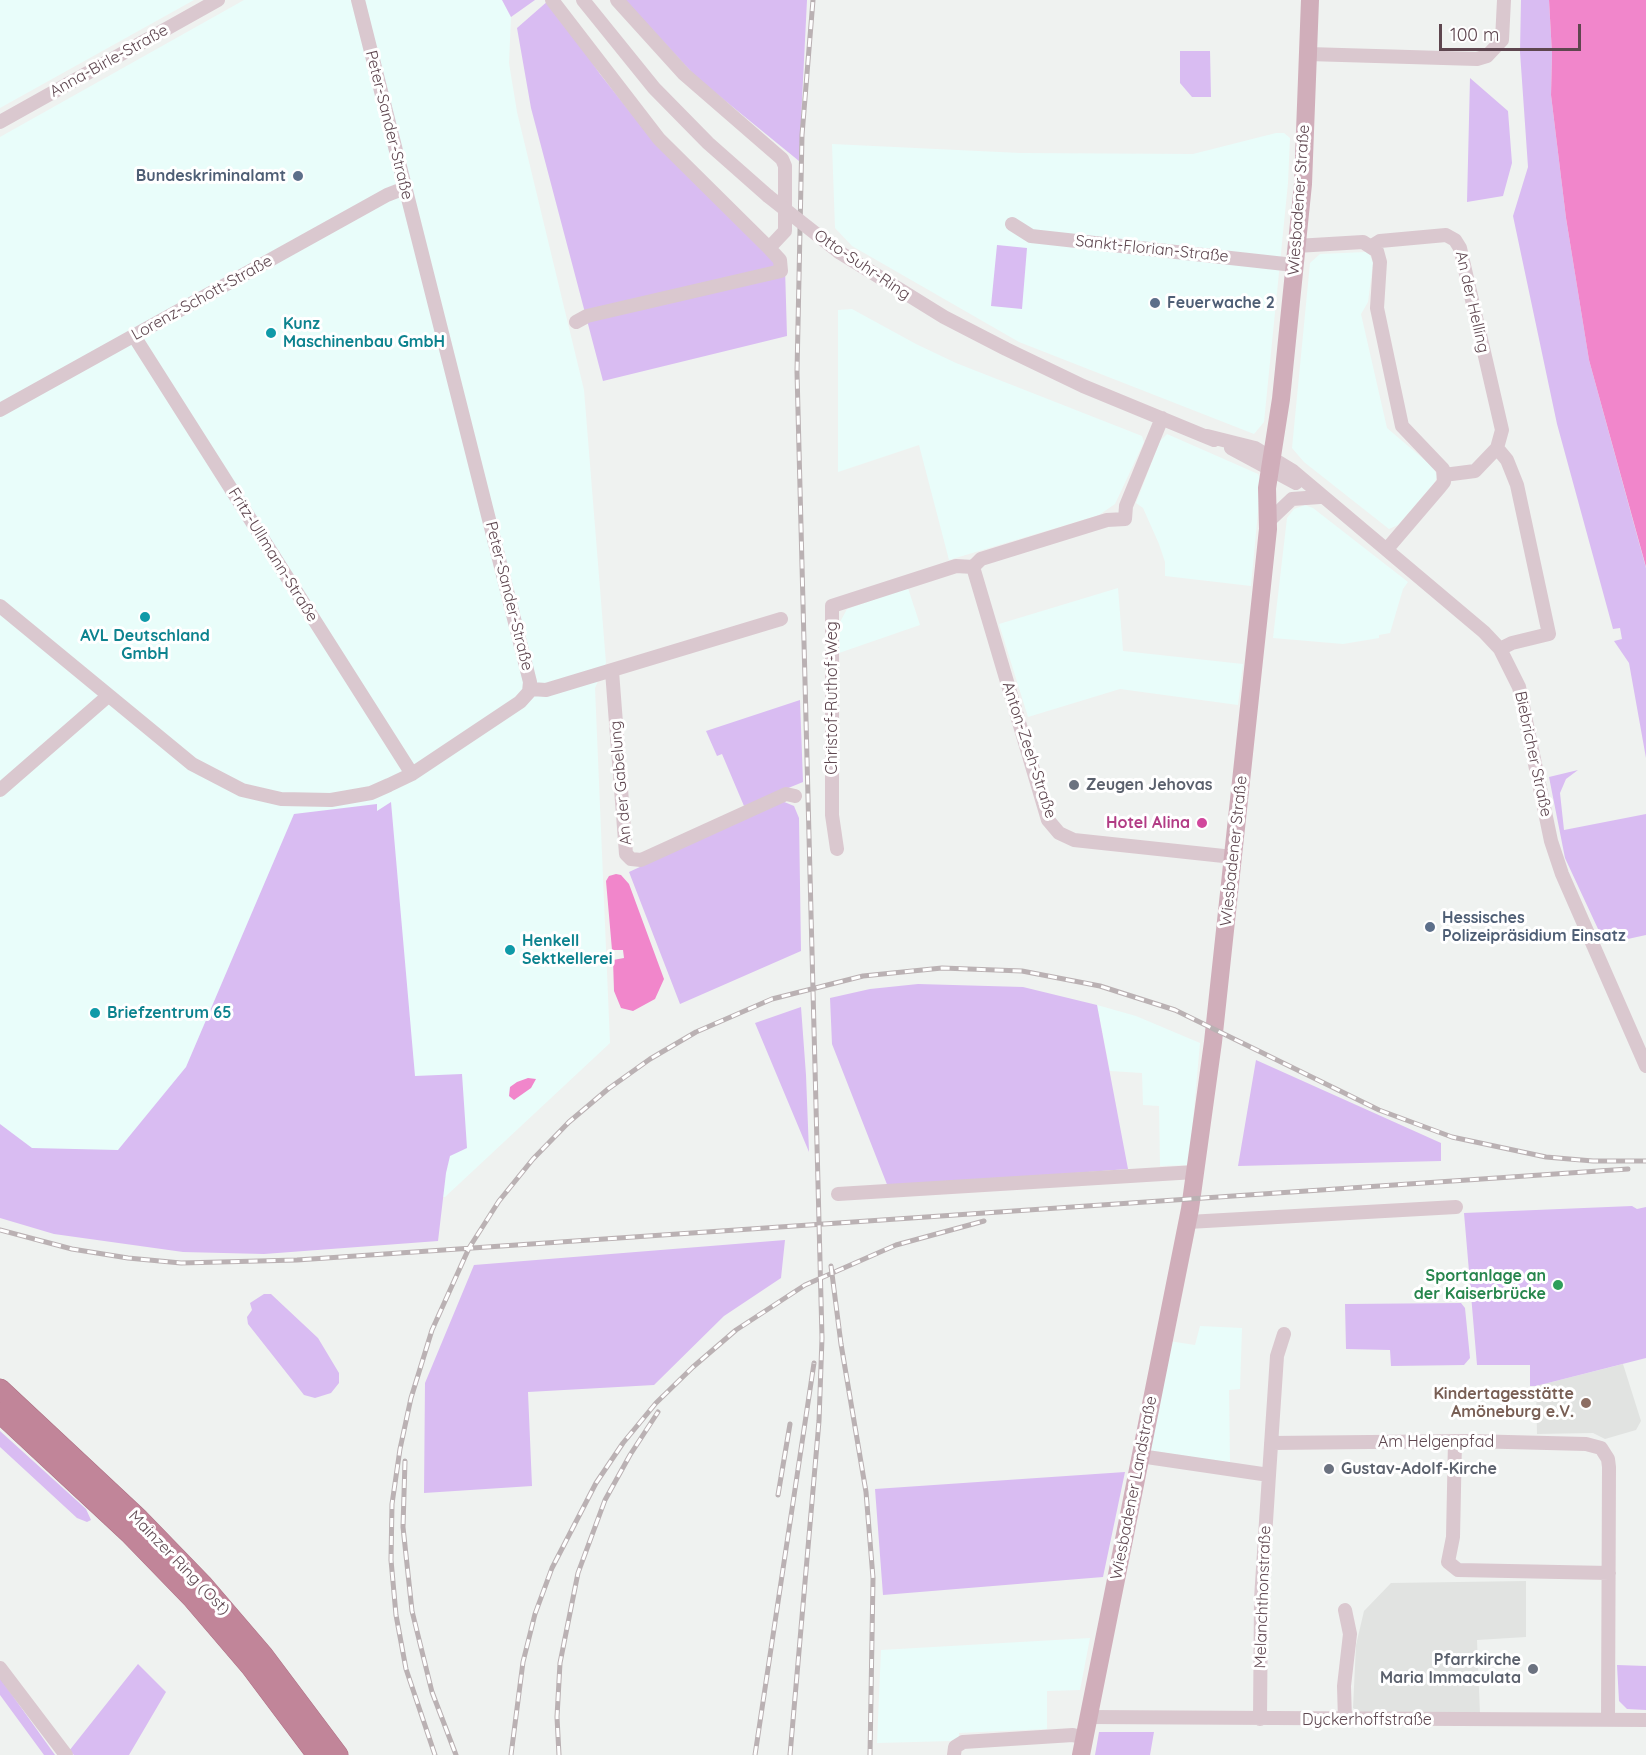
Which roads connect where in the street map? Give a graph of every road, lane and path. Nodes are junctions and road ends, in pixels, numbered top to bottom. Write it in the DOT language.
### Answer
graph roads {
  1 [pos="218,0"];
  2 [pos="358,0"];
  3 [pos="552,0"];
  4 [pos="583,0"];
  5 [pos="617,0"];
  6 [pos="1310,0"];
  7 [pos="1504,0"];
  8 [pos="1308,54"];
  9 [pos="0,122"];
  10 [pos="405,188"];
  11 [pos="1012,224"];
  12 [pos="1296,246"];
  13 [pos="1372,246"];
  14 [pos="769,248"];
  15 [pos="1294,265"];
  16 [pos="576,322"];
  17 [pos="134,336"];
  18 [pos="1281,399"];
  19 [pos="0,410"];
  20 [pos="1162,418"];
  21 [pos="1278,425"];
  22 [pos="1206,436"];
  23 [pos="1246,446"];
  24 [pos="1497,448"];
  25 [pos="1276,465"];
  26 [pos="1444,475"];
  27 [pos="1326,500"];
  28 [pos="1270,524"];
  29 [pos="1387,549"];
  30 [pos="973,567"];
  31 [pos="0,606"];
  32 [pos="781,619"];
  33 [pos="1500,649"];
  34 [pos="612,671"];
  35 [pos="531,689"];
  36 [pos="108,696"];
  37 [pos="412,774"];
  38 [pos="0,790"];
  39 [pos="795,796"];
  40 [pos="837,849"];
  41 [pos="1233,857"];
  42 [pos="1646,1066"];
  43 [pos="1196,1172"];
  44 [pos="838,1194"];
  45 [pos="1456,1207"];
  46 [pos="1189,1215"];
  47 [pos="1284,1334"];
  48 [pos="0,1389"];
  49 [pos="0,1413"];
  50 [pos="1455,1441"];
  51 [pos="1271,1443"];
  52 [pos="1140,1456"];
  53 [pos="1269,1474"];
  54 [pos="1609,1572"];
  55 [pos="1345,1610"];
  56 [pos="0,1668"];
  57 [pos="1088,1717"];
  58 [pos="1260,1719"];
  59 [pos="1345,1720"];
  60 [pos="1608,1720"];
  61 [pos="1646,1720"];
  62 [pos="1082,1746"];
  63 [pos="66,1755"];
  64 [pos="317,1755"];
  65 [pos="338,1755"];
  66 [pos="954,1755"];
  1 -- 9 [label="street, Anna-Birle-Straße"];
  2 -- 10 [label="street, Peter-Sander-Straße"];
  3 -- 14 [label="street"];
  4 -- 20 [label="street, Otto-Suhr-Ring, bridge"];
  5 -- 14 [label="street"];
  6 -- 8 [label="main road, Wiesbadener Straße"];
  7 -- 8 [label="street"];
  8 -- 12 [label="main road, Wiesbadener Straße"];
  10 -- 17 [label="street, Lorenz-Schott-Straße"];
  10 -- 35 [label="street, Peter-Sander-Straße"];
  11 -- 15 [label="street, Sankt-Florian-Straße"];
  12 -- 13 [label="street, An der Helling"];
  12 -- 15 [label="main road, Wiesbadener Straße"];
  13 -- 24 [label="street, An der Helling"];
  13 -- 26 [label="street"];
  14 -- 16 [label="street"];
  15 -- 18 [label="main road, Wiesbadener Straße"];
  17 -- 19 [label="street, Lorenz-Schott-Straße"];
  17 -- 37 [label="street, Fritz-Ullmann-Straße"];
  18 -- 21 [label="main road, Wiesbadener Straße"];
  18 -- 25 [label="main road, Wiesbadener Straße"];
  20 -- 22 [label="street, Otto-Suhr-Ring"];
  20 -- 30 [label="street, Christof-Ruthof-Weg"];
  21 -- 23 [label="street"];
  21 -- 25 [label="main road, Wiesbadener Straße"];
  22 -- 23 [label="street, Otto-Suhr-Ring"];
  22 -- 25 [label="street, Otto-Suhr-Ring"];
  23 -- 25 [label="street, Otto-Suhr-Ring"];
  24 -- 26 [label="street"];
  24 -- 33 [label="street"];
  25 -- 27 [label="street, Biebricher Straße"];
  25 -- 28 [label="main road, Wiesbadener Straße"];
  26 -- 29 [label="street"];
  27 -- 28 [label="street"];
  27 -- 29 [label="street, Biebricher Straße"];
  28 -- 41 [label="main road, Wiesbadener Straße"];
  29 -- 33 [label="street, Biebricher Straße"];
  30 -- 40 [label="street, Christof-Ruthof-Weg"];
  30 -- 41 [label="street, Anton-Zeeh-Straße"];
  31 -- 36 [label="street, Peter-Sander-Straße"];
  32 -- 34 [label="street"];
  33 -- 42 [label="street, Biebricher Straße"];
  34 -- 35 [label="street"];
  34 -- 39 [label="street, An der Gabelung"];
  35 -- 37 [label="street, Peter-Sander-Straße"];
  36 -- 37 [label="street, Peter-Sander-Straße"];
  36 -- 38 [label="street"];
  41 -- 43 [label="main road, Wiesbadener Straße"];
  43 -- 44 [label="street"];
  43 -- 46 [label="main road, Wiesbadener Straße"];
  45 -- 46 [label="street"];
  46 -- 52 [label="main road, Wiesbadener Landstraße"];
  47 -- 51 [label="street, Melanchthonstraße"];
  48 -- 65 [label="highway, Mainzer Ring (Ost)"];
  49 -- 64 [label="highway, Mainzer Ring (Ost)"];
  50 -- 51 [label="street, Am Helgenpfad"];
  50 -- 54 [label="street, Am Helgenpfad"];
  50 -- 54 [label="street"];
  51 -- 53 [label="street, Melanchthonstraße"];
  52 -- 53 [label="street"];
  52 -- 57 [label="main road, Wiesbadener Landstraße"];
  53 -- 58 [label="street, Melanchthonstraße"];
  54 -- 60 [label="street"];
  55 -- 59 [label="street"];
  56 -- 63 [label="street"];
  57 -- 58 [label="street, Dyckerhoffstraße"];
  57 -- 62 [label="main road, Wiesbadener Landstraße"];
  58 -- 59 [label="street, Dyckerhoffstraße"];
  59 -- 60 [label="street, Dyckerhoffstraße"];
  60 -- 61 [label="street, Dyckerhoffstraße"];
  62 -- 66 [label="street"];
}
